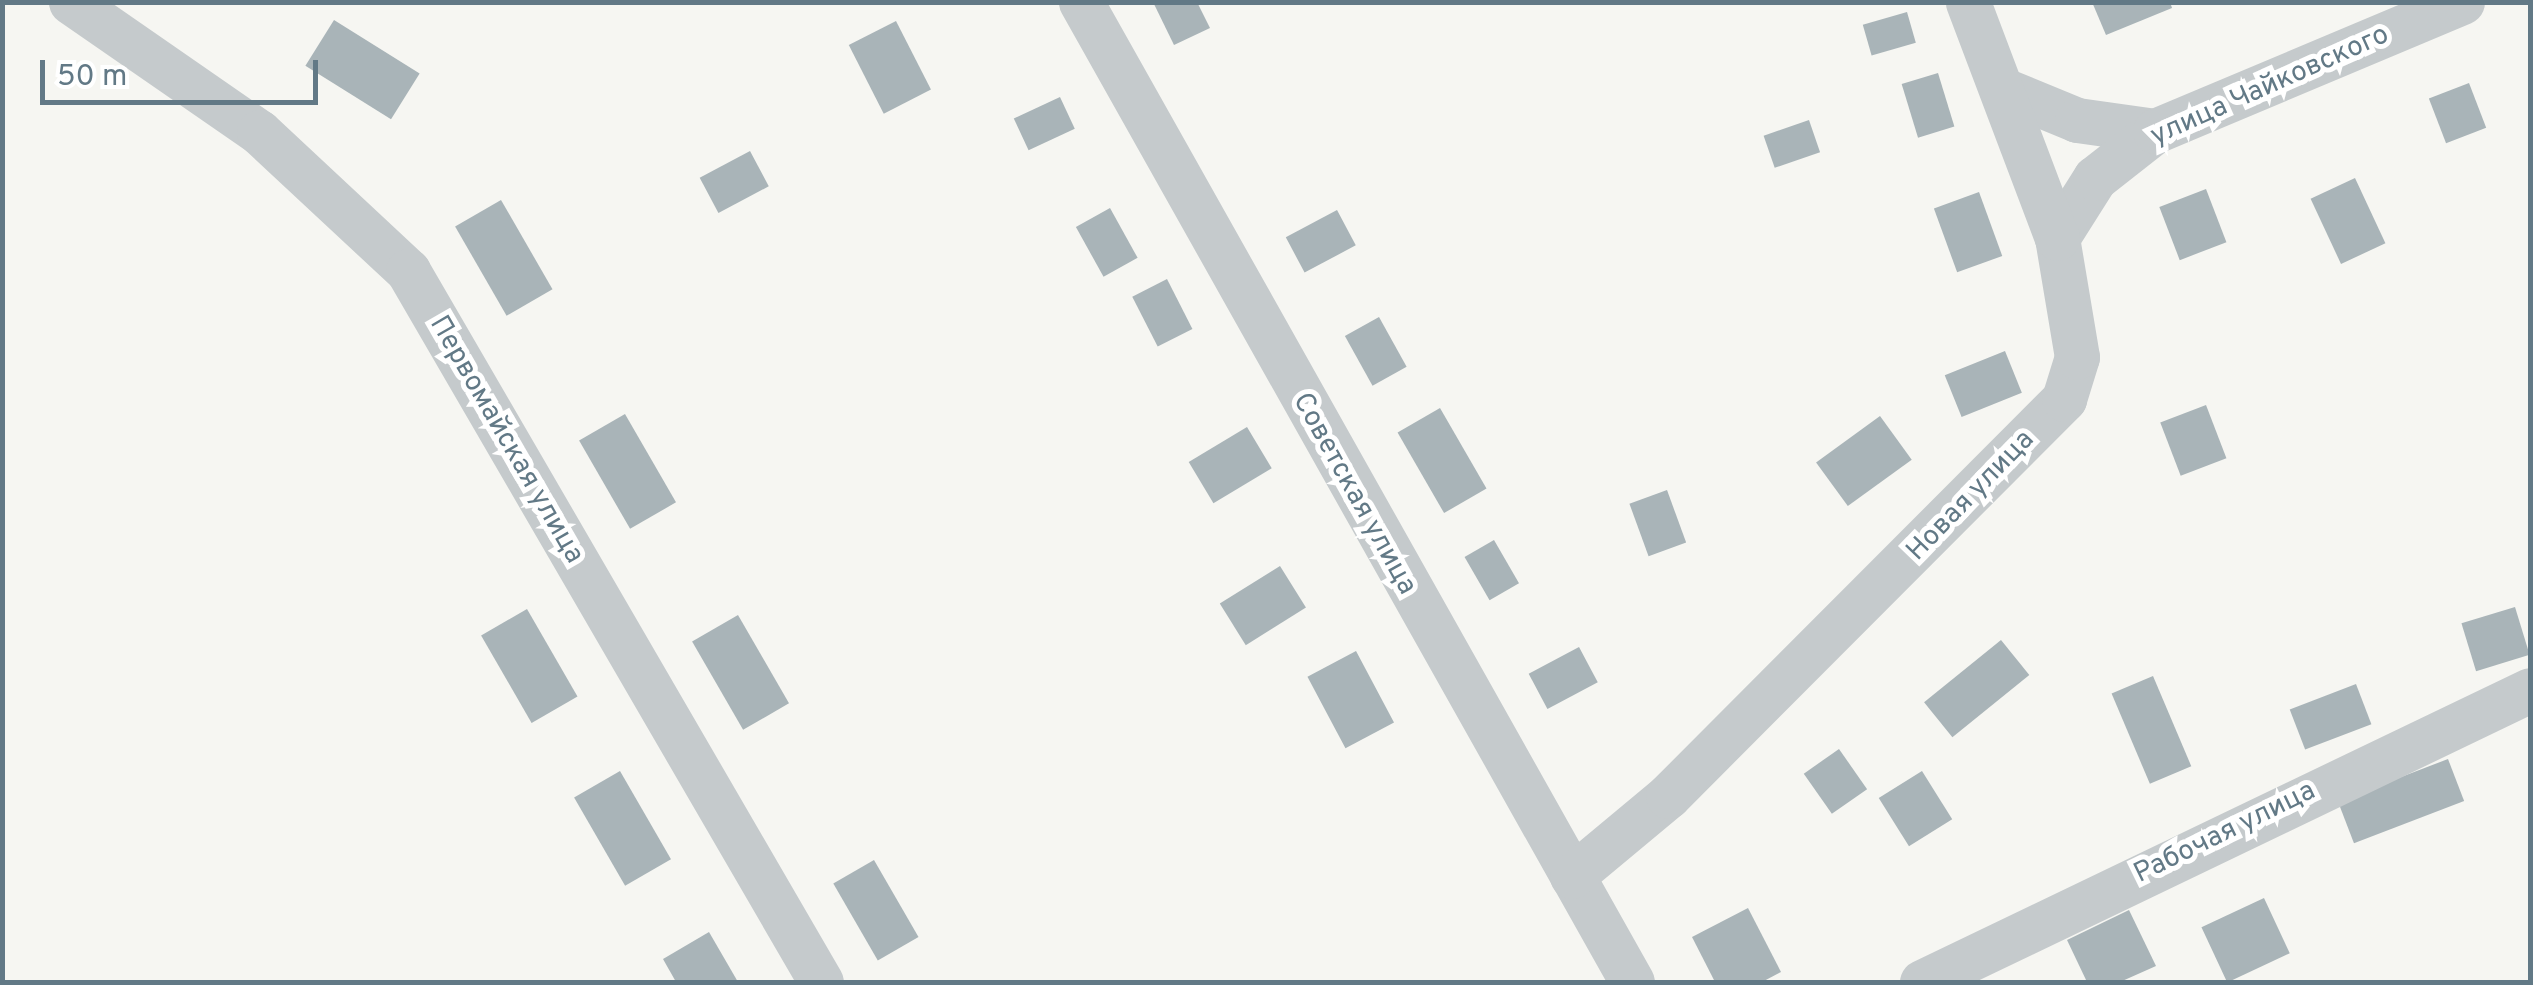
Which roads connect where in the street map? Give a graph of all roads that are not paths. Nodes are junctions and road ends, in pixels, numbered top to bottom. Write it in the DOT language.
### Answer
graph roads {
  1 [pos="71,2"];
  2 [pos="1082,2"];
  3 [pos="1968,2"];
  4 [pos="2462,2"];
  5 [pos="2004,90"];
  6 [pos="2155,131"];
  7 [pos="2056,238"];
  8 [pos="2530,690"];
  9 [pos="1572,876"];
  10 [pos="821,982"];
  11 [pos="1632,982"];
  12 [pos="1922,982"];
  1 -- 10 [label="street, Первомайская улица"];
  2 -- 9 [label="street, Советская улица"];
  3 -- 5 [label="street, Новая улица"];
  4 -- 6 [label="street, улица Чайковского"];
  5 -- 6 [label="street"];
  5 -- 7 [label="street, Новая улица"];
  6 -- 7 [label="street, улица Чайковского"];
  7 -- 9 [label="street, Новая улица"];
  8 -- 12 [label="street, Рабочая улица"];
  9 -- 11 [label="street, Советская улица"];
}
